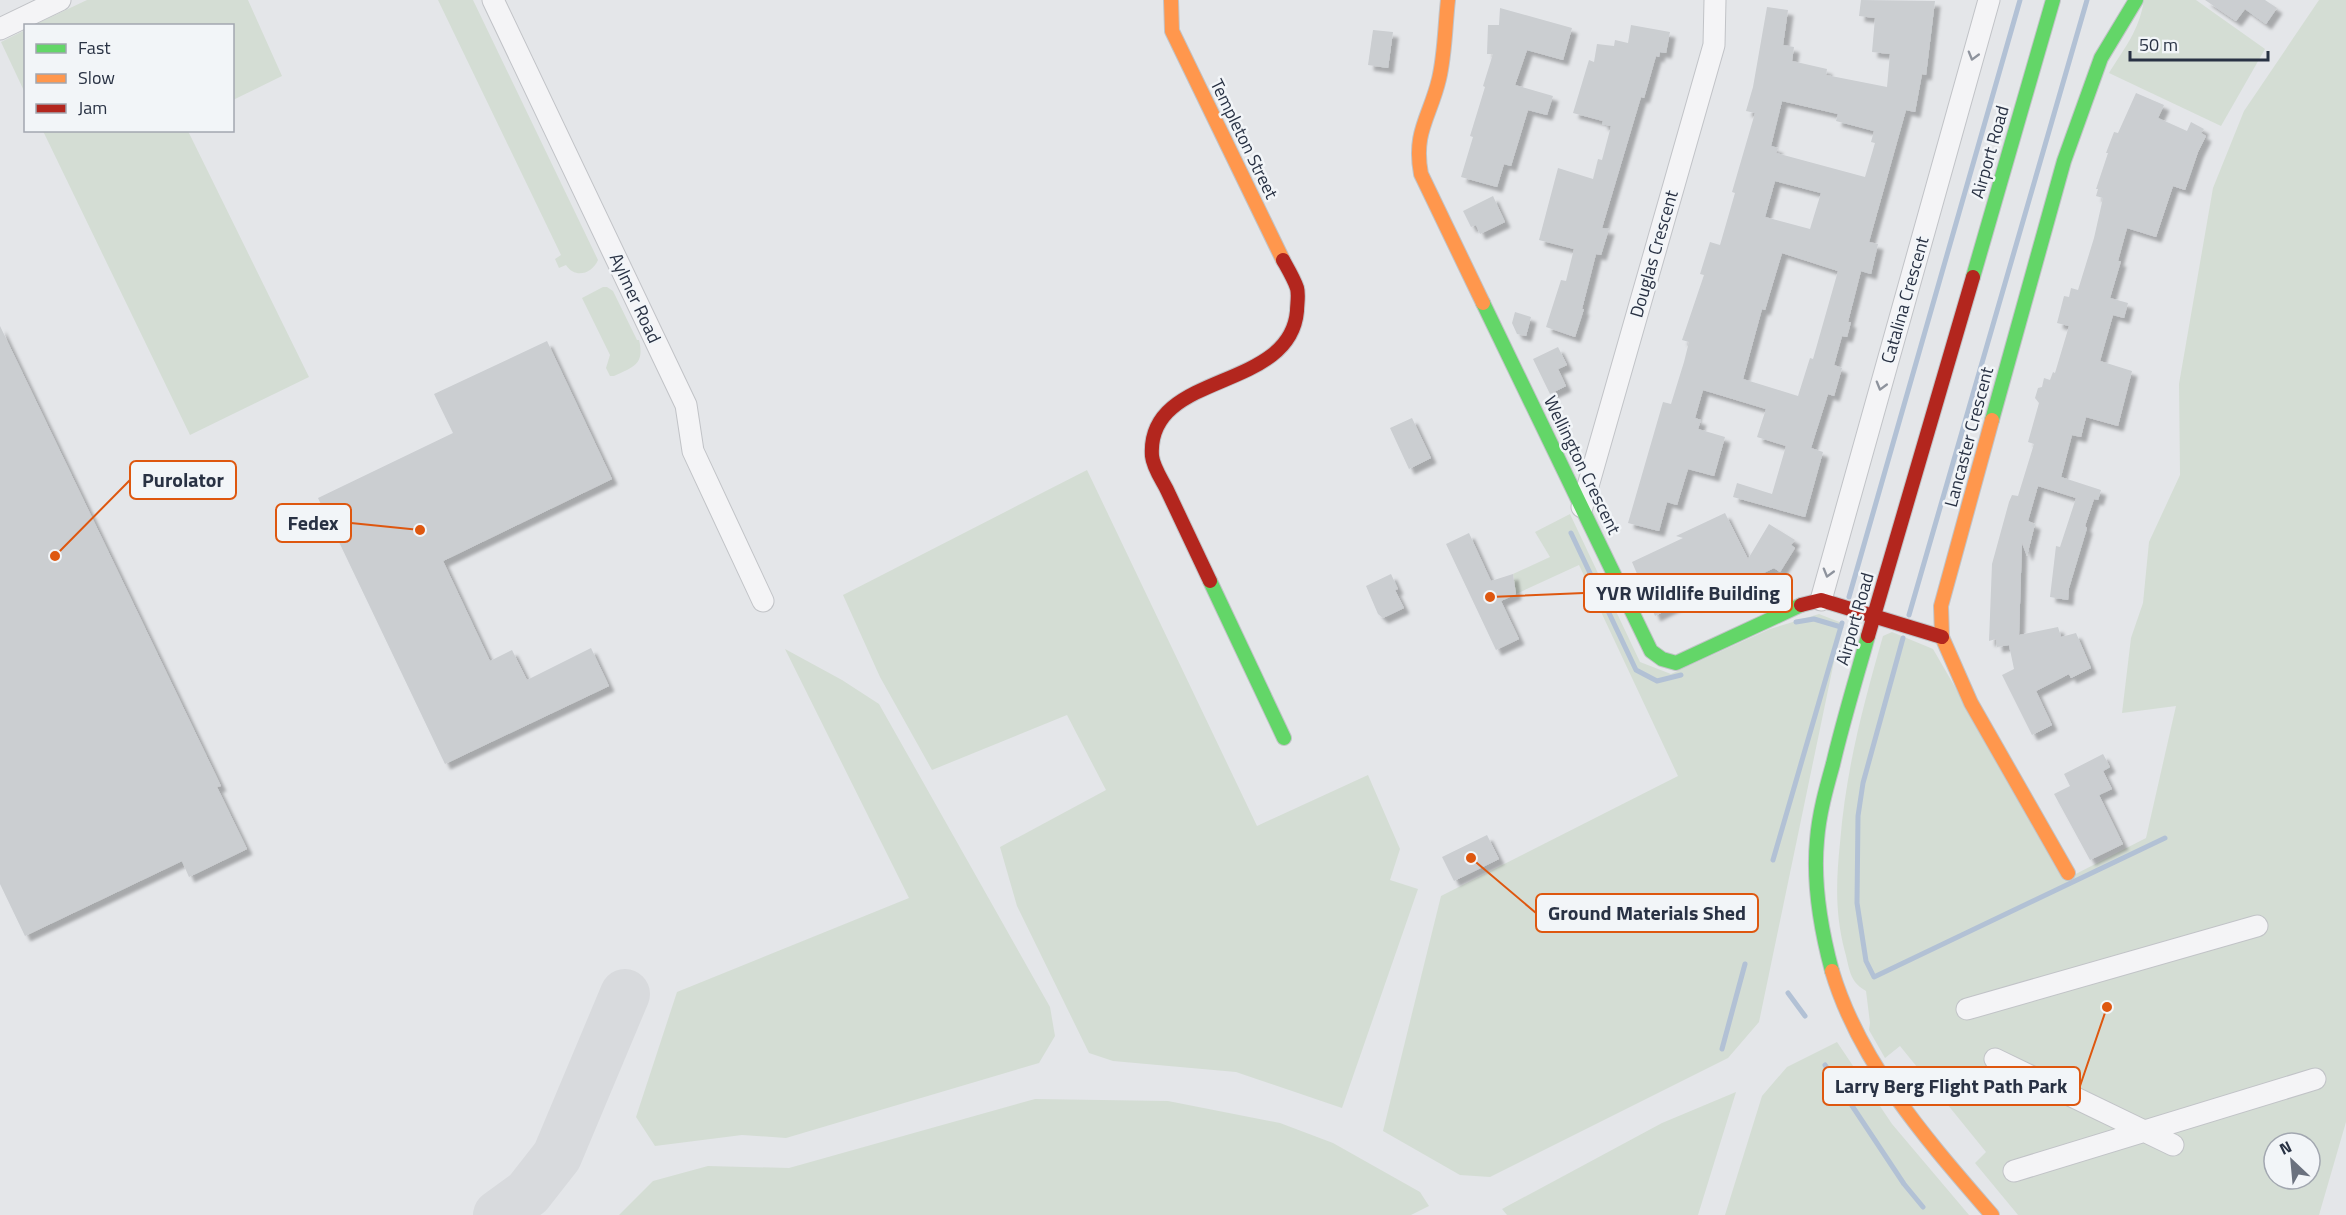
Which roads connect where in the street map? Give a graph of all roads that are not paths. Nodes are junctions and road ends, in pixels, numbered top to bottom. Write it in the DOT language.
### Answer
graph roads {
  1 [pos="60,0"];
  2 [pos="493,0"];
  3 [pos="1171,0"];
  4 [pos="1448,0"];
  5 [pos="1715,0"];
  6 [pos="1989,0"];
  7 [pos="2053,0"];
  8 [pos="2136,0"];
  9 [pos="0,29"];
  10 [pos="1582,507"];
  11 [pos="1821,600"];
  12 [pos="763,601"];
  13 [pos="1874,616"];
  14 [pos="1942,637"];
  15 [pos="1284,738"];
  16 [pos="2068,873"];
  17 [pos="2258,926"];
  18 [pos="1966,1009"];
  19 [pos="1995,1059"];
  20 [pos="2315,1079"];
  21 [pos="2145,1131"];
  22 [pos="2173,1145"];
  23 [pos="2014,1171"];
  24 [pos="1992,1215"];
  1 -- 9 [label="street"];
  2 -- 12 [label="street, Aylmer Road"];
  3 -- 15 [label="street, Templeton Street"];
  4 -- 10 [label="street, Wellington Crescent"];
  5 -- 10 [label="street, Douglas Crescent"];
  6 -- 11 [label="street, Catalina Crescent, one-way"];
  7 -- 13 [label="street, Airport Road"];
  8 -- 14 [label="street, Lancaster Crescent"];
  10 -- 11 [label="street, Wellington Crescent"];
  11 -- 13 [label="street"];
  13 -- 14 [label="street"];
  13 -- 24 [label="street, Airport Road"];
  14 -- 16 [label="street, Lancaster Crescent"];
  17 -- 18 [label="street"];
  19 -- 21 [label="street"];
  20 -- 21 [label="street"];
  21 -- 22 [label="street"];
  21 -- 23 [label="street"];
}
